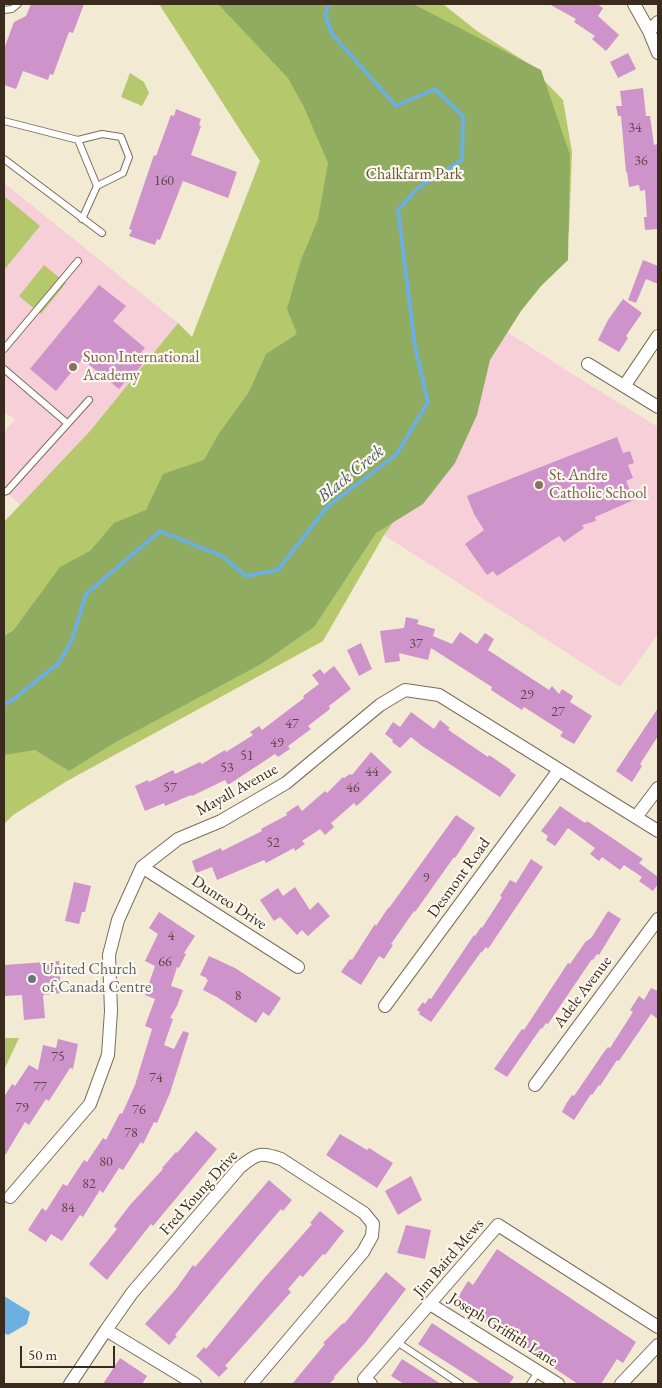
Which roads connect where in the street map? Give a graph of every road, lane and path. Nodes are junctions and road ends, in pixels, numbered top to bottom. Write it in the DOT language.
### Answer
graph roads {
  1 [pos="18,4"];
  2 [pos="634,4"];
  3 [pos="4,10"];
  4 [pos="654,27"];
  5 [pos="658,53"];
  6 [pos="4,121"];
  7 [pos="78,140"];
  8 [pos="4,159"];
  9 [pos="97,186"];
  10 [pos="82,219"];
  11 [pos="102,233"];
  12 [pos="78,261"];
  13 [pos="658,336"];
  14 [pos="4,349"];
  15 [pos="588,364"];
  16 [pos="4,369"];
  17 [pos="625,385"];
  18 [pos="88,400"];
  19 [pos="658,407"];
  20 [pos="68,423"];
  21 [pos="4,492"];
  22 [pos="559,770"];
  23 [pos="658,788"];
  24 [pos="636,817"];
  25 [pos="658,831"];
  26 [pos="142,867"];
  27 [pos="658,919"];
  28 [pos="298,967"];
  29 [pos="385,1006"];
  30 [pos="534,1085"];
  31 [pos="10,1197"];
  32 [pos="430,1304"];
  33 [pos="658,1327"];
  34 [pos="106,1330"];
  35 [pos="397,1342"];
  36 [pos="658,1344"];
  37 [pos="538,1372"];
  38 [pos="365,1383"];
  39 [pos="70,1384"];
  40 [pos="195,1384"];
  41 [pos="251,1384"];
  42 [pos="460,1384"];
  43 [pos="530,1384"];
  44 [pos="558,1384"];
  45 [pos="621,1384"];
  1 -- 3 [label="lane"];
  2 -- 4 [label="street"];
  4 -- 5 [label="street"];
  6 -- 7 [label="lane"];
  7 -- 9 [label="lane"];
  7 -- 9 [label="lane"];
  8 -- 10 [label="lane"];
  9 -- 10 [label="lane"];
  10 -- 11 [label="lane"];
  12 -- 14 [label="lane"];
  13 -- 17 [label="street"];
  15 -- 17 [label="street"];
  16 -- 20 [label="lane"];
  17 -- 19 [label="street"];
  18 -- 20 [label="lane"];
  20 -- 21 [label="lane"];
  22 -- 24 [label="street, Mayall Avenue"];
  22 -- 26 [label="street, Mayall Avenue"];
  22 -- 29 [label="street, Desmont Road"];
  23 -- 24 [label="street"];
  24 -- 25 [label="street, Mayall Avenue"];
  26 -- 28 [label="street, Dunreo Drive"];
  26 -- 31 [label="street, Mayall Avenue"];
  27 -- 30 [label="street, Adele Avenue"];
  32 -- 33 [label="street, Jim Baird Mews"];
  32 -- 35 [label="street, Jim Baird Mews"];
  32 -- 37 [label="street, Joseph Griffith Lane"];
  34 -- 39 [label="street, Fred Young Drive"];
  34 -- 40 [label="street"];
  34 -- 41 [label="street, Fred Young Drive"];
  35 -- 38 [label="street, Jim Baird Mews"];
  35 -- 42 [label="lane"];
  36 -- 45 [label="street"];
  37 -- 43 [label="lane"];
  37 -- 44 [label="street, Joseph Griffith Lane"];
}
